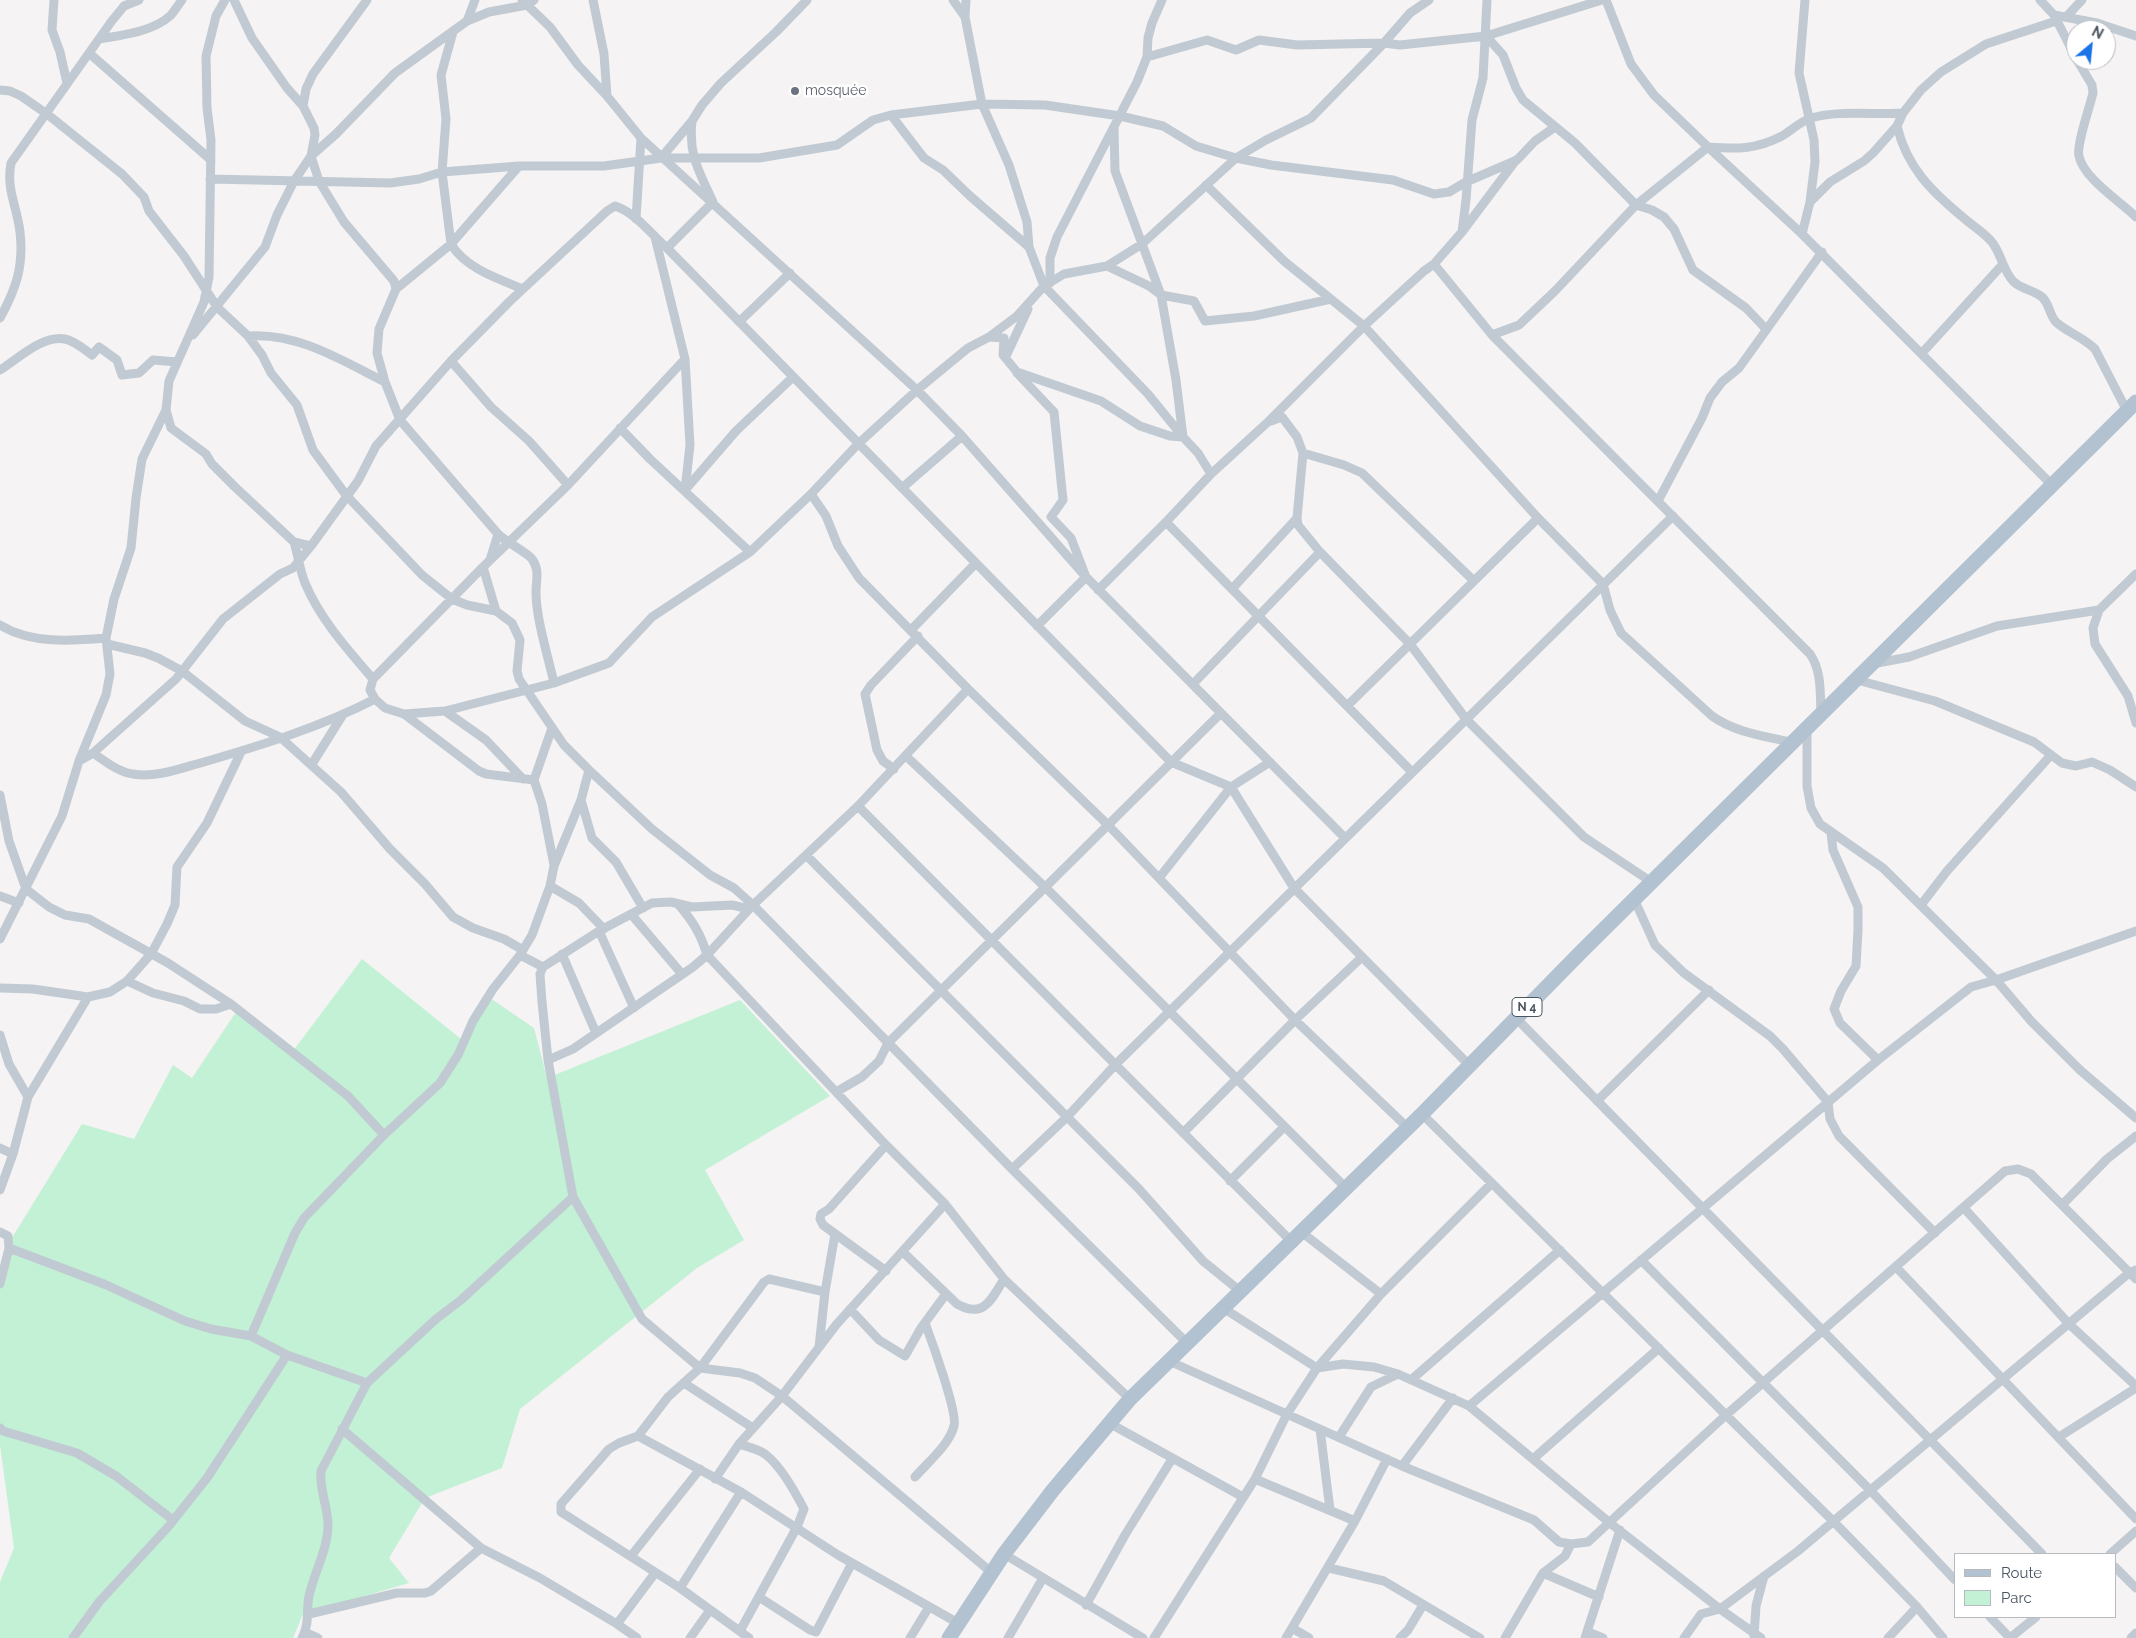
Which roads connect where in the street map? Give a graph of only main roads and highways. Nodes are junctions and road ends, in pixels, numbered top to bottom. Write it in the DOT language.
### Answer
graph roads {
  1 [pos="2132,406"];
  2 [pos="949,1638"];
  1 -- 2 [label="main road, N 4"];
}
